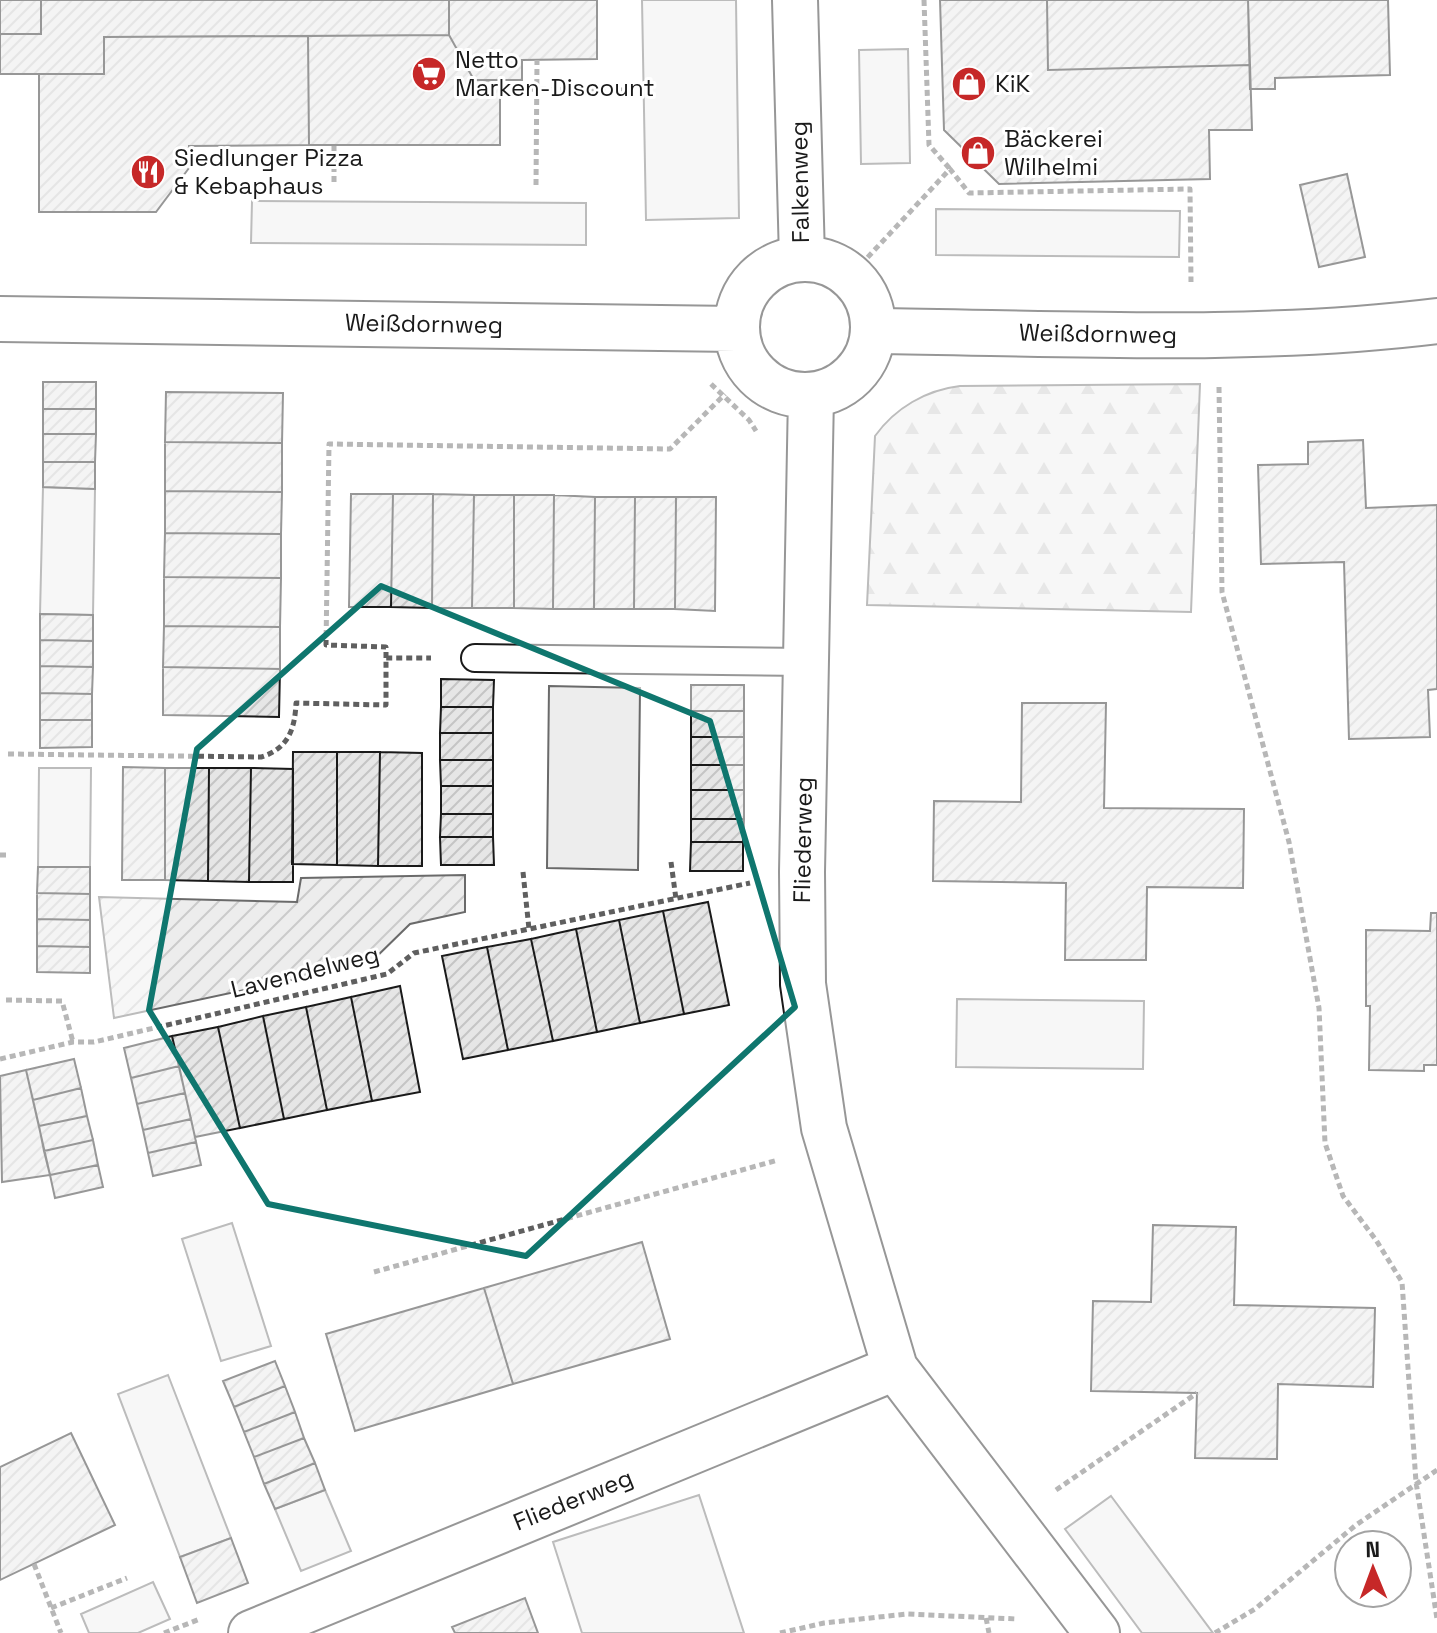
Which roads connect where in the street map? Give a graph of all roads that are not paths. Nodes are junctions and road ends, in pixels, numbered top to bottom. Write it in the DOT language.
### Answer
graph roads {
  1 [pos="795,0"];
  2 [pos="802,258"];
  3 [pos="0,319"];
  4 [pos="1437,321"];
  5 [pos="736,329"];
  6 [pos="873,331"];
  7 [pos="811,395"];
  8 [pos="475,658"];
  9 [pos="806,662"];
  10 [pos="895,1368"];
  11 [pos="1095,1631"];
  12 [pos="251,1633"];
  1 -- 2 [label="street, Falkenweg"];
  2 -- 5 [label="street, Falkenweg"];
  2 -- 6 [label="street"];
  3 -- 5 [label="street, Weißdornweg"];
  4 -- 6 [label="street, Weißdornweg"];
  5 -- 7 [label="street"];
  6 -- 7 [label="street"];
  7 -- 9 [label="street, Fliederweg"];
  8 -- 9 [label="lane"];
  9 -- 10 [label="street, Fliederweg"];
  10 -- 11 [label="street, Fliederweg"];
  10 -- 12 [label="street, Fliederweg"];
}
